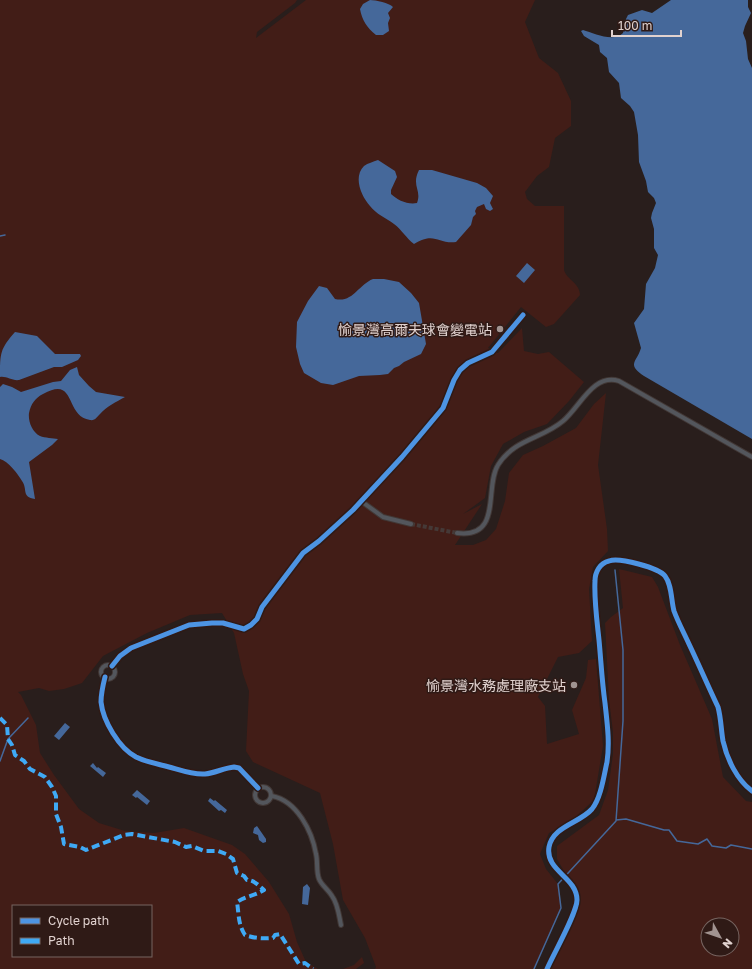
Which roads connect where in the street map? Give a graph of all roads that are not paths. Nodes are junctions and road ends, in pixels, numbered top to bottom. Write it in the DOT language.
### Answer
graph roads {
  1 [pos="523,315"];
  2 [pos="752,457"];
  3 [pos="361,501"];
  4 [pos="411,524"];
  5 [pos="457,534"];
  6 [pos="112,666"];
  7 [pos="105,677"];
  8 [pos="258,788"];
  9 [pos="752,791"];
  10 [pos="272,796"];
  11 [pos="341,925"];
  12 [pos="547,969"];
  1 -- 3 [label="street"];
  2 -- 5 [label="street"];
  3 -- 4 [label="street"];
  3 -- 6 [label="street"];
  6 -- 7 [label="street"];
  6 -- 7 [label="street"];
  7 -- 8 [label="street"];
  8 -- 10 [label="street"];
  8 -- 10 [label="street"];
  9 -- 12 [label="street"];
  10 -- 11 [label="street"];
}
